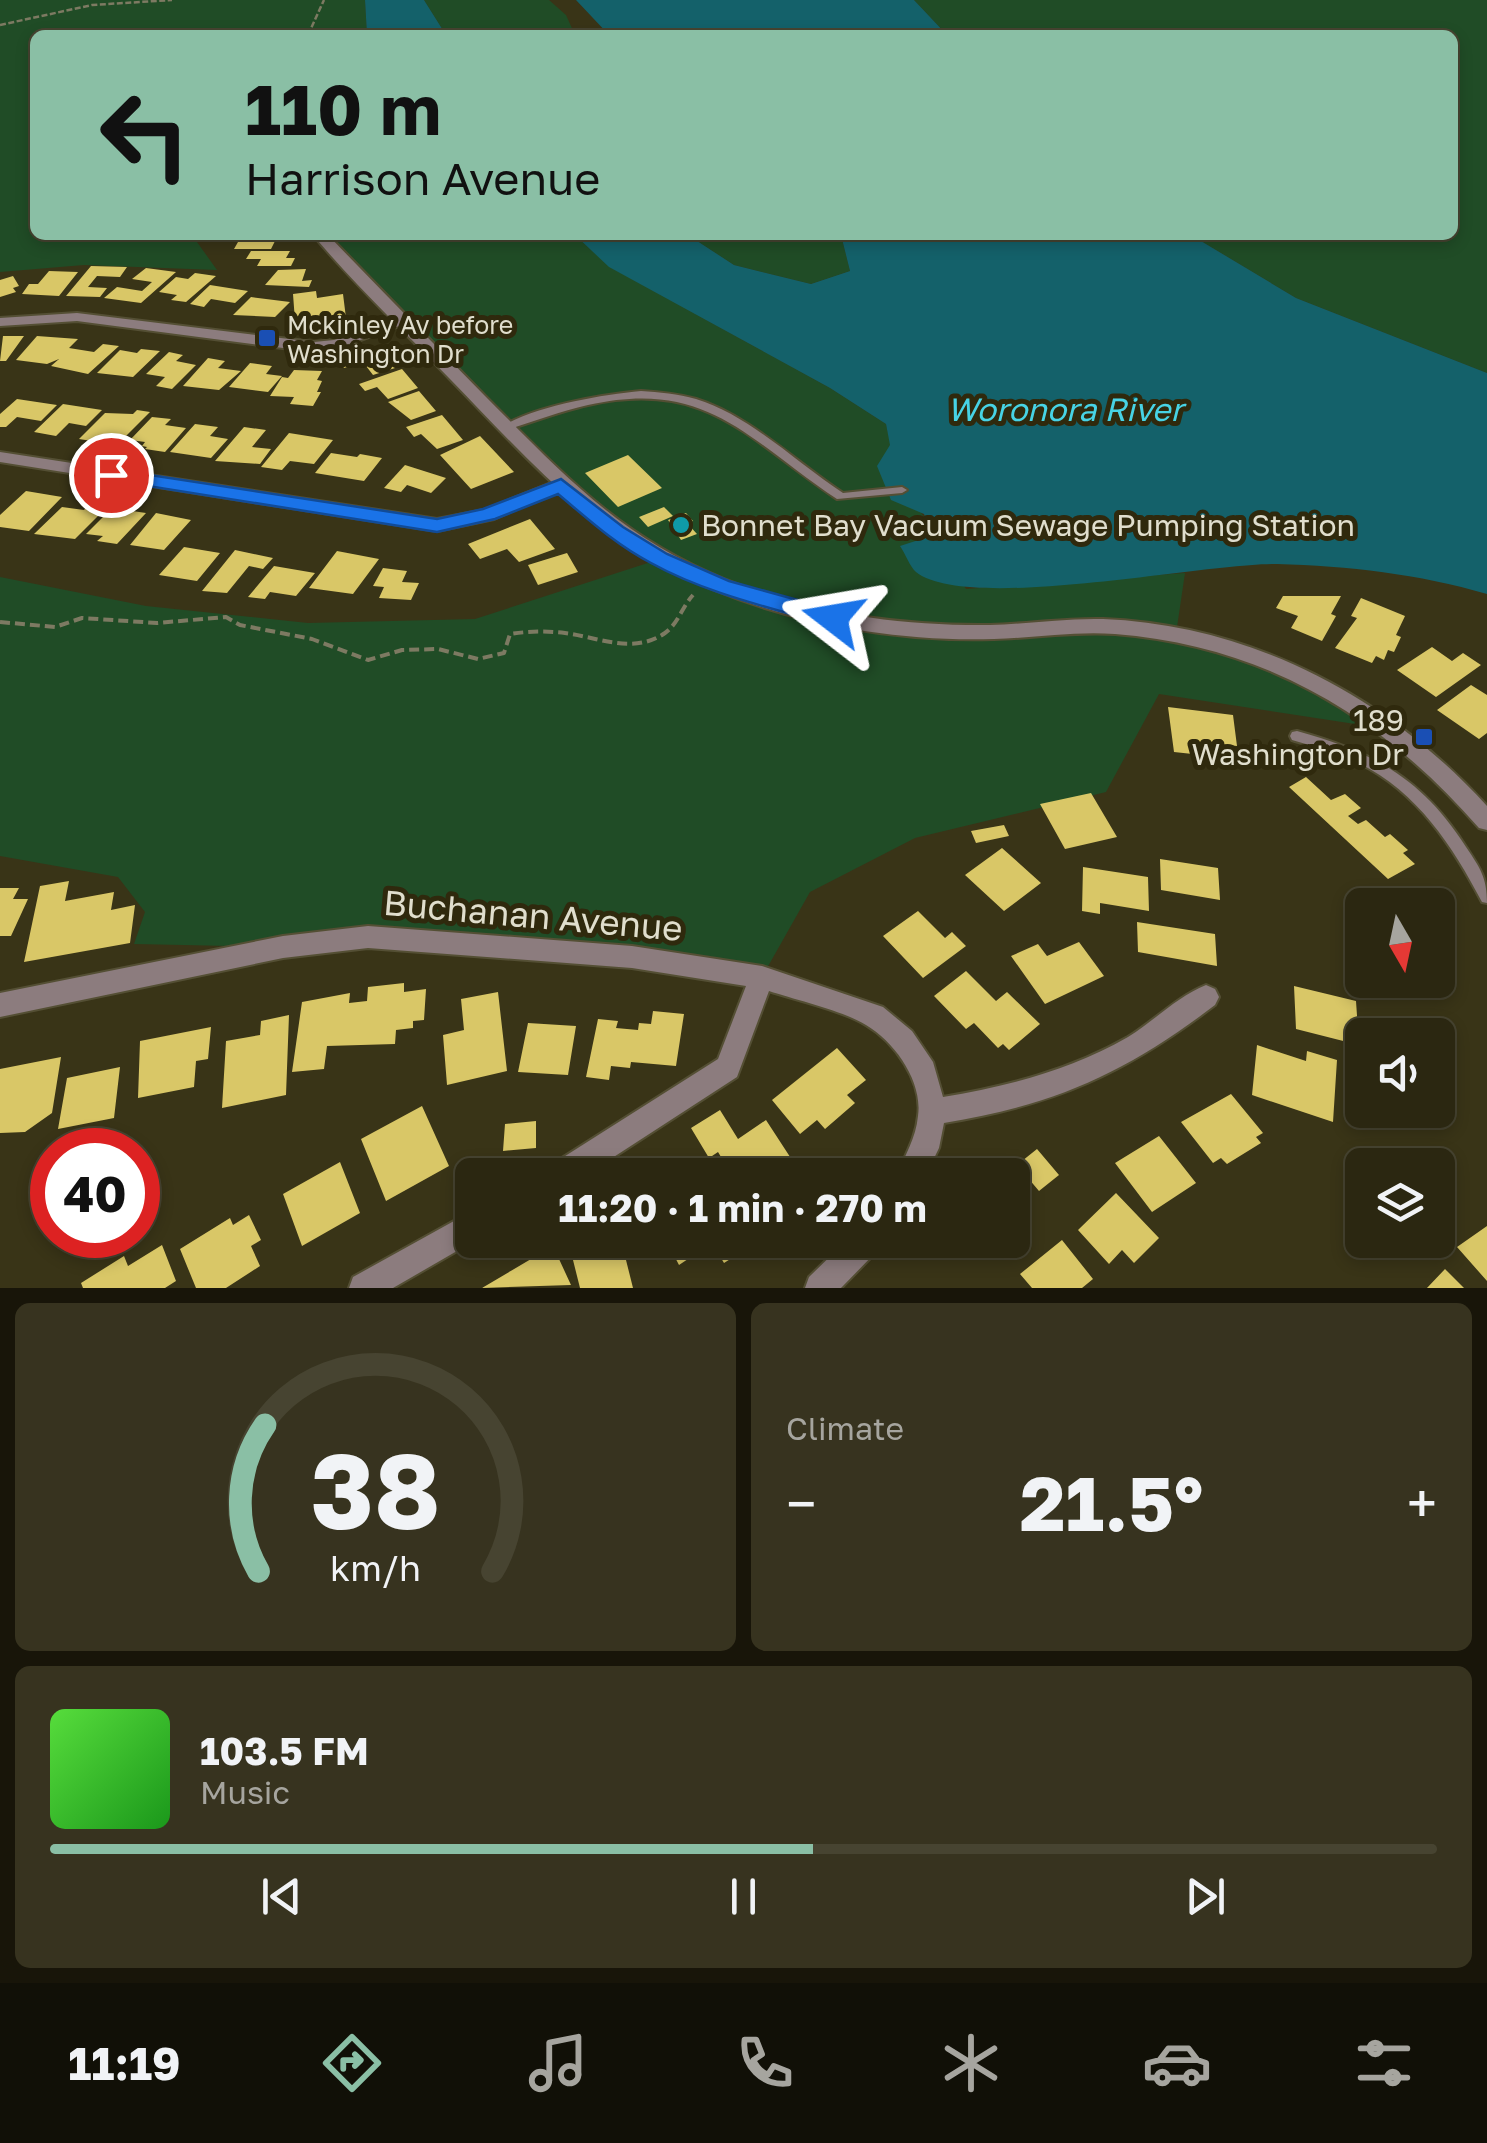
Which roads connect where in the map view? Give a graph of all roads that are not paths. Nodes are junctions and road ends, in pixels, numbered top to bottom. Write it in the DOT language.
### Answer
graph roads {
  1 [pos="325,240"];
  2 [pos="0,322"];
  3 [pos="403,322"];
  4 [pos="506,426"];
  5 [pos="0,457"];
  6 [pos="561,485"];
  7 [pos="902,490"];
  8 [pos="1296,736"];
  9 [pos="1487,821"];
  10 [pos="1487,898"];
  11 [pos="762,977"];
  12 [pos="1206,998"];
  13 [pos="0,1005"];
  14 [pos="933,1112"];
  15 [pos="587,1158"];
  16 [pos="919,1158"];
  17 [pos="455,1236"];
  18 [pos="850,1258"];
  19 [pos="364,1288"];
  20 [pos="820,1288"];
  1 -- 3 [label="street"];
  2 -- 3 [label="street"];
  3 -- 4 [label="street"];
  4 -- 6 [label="street"];
  4 -- 7 [label="lane"];
  5 -- 6 [label="street"];
  6 -- 9 [label="street"];
  8 -- 10 [label="lane"];
  11 -- 13 [label="street, Buchanan Avenue"];
  11 -- 14 [label="street, Buchanan Avenue"];
  11 -- 15 [label="street"];
  12 -- 14 [label="street"];
  14 -- 16 [label="street"];
  17 -- 19 [label="street"];
  18 -- 20 [label="street"];
}
